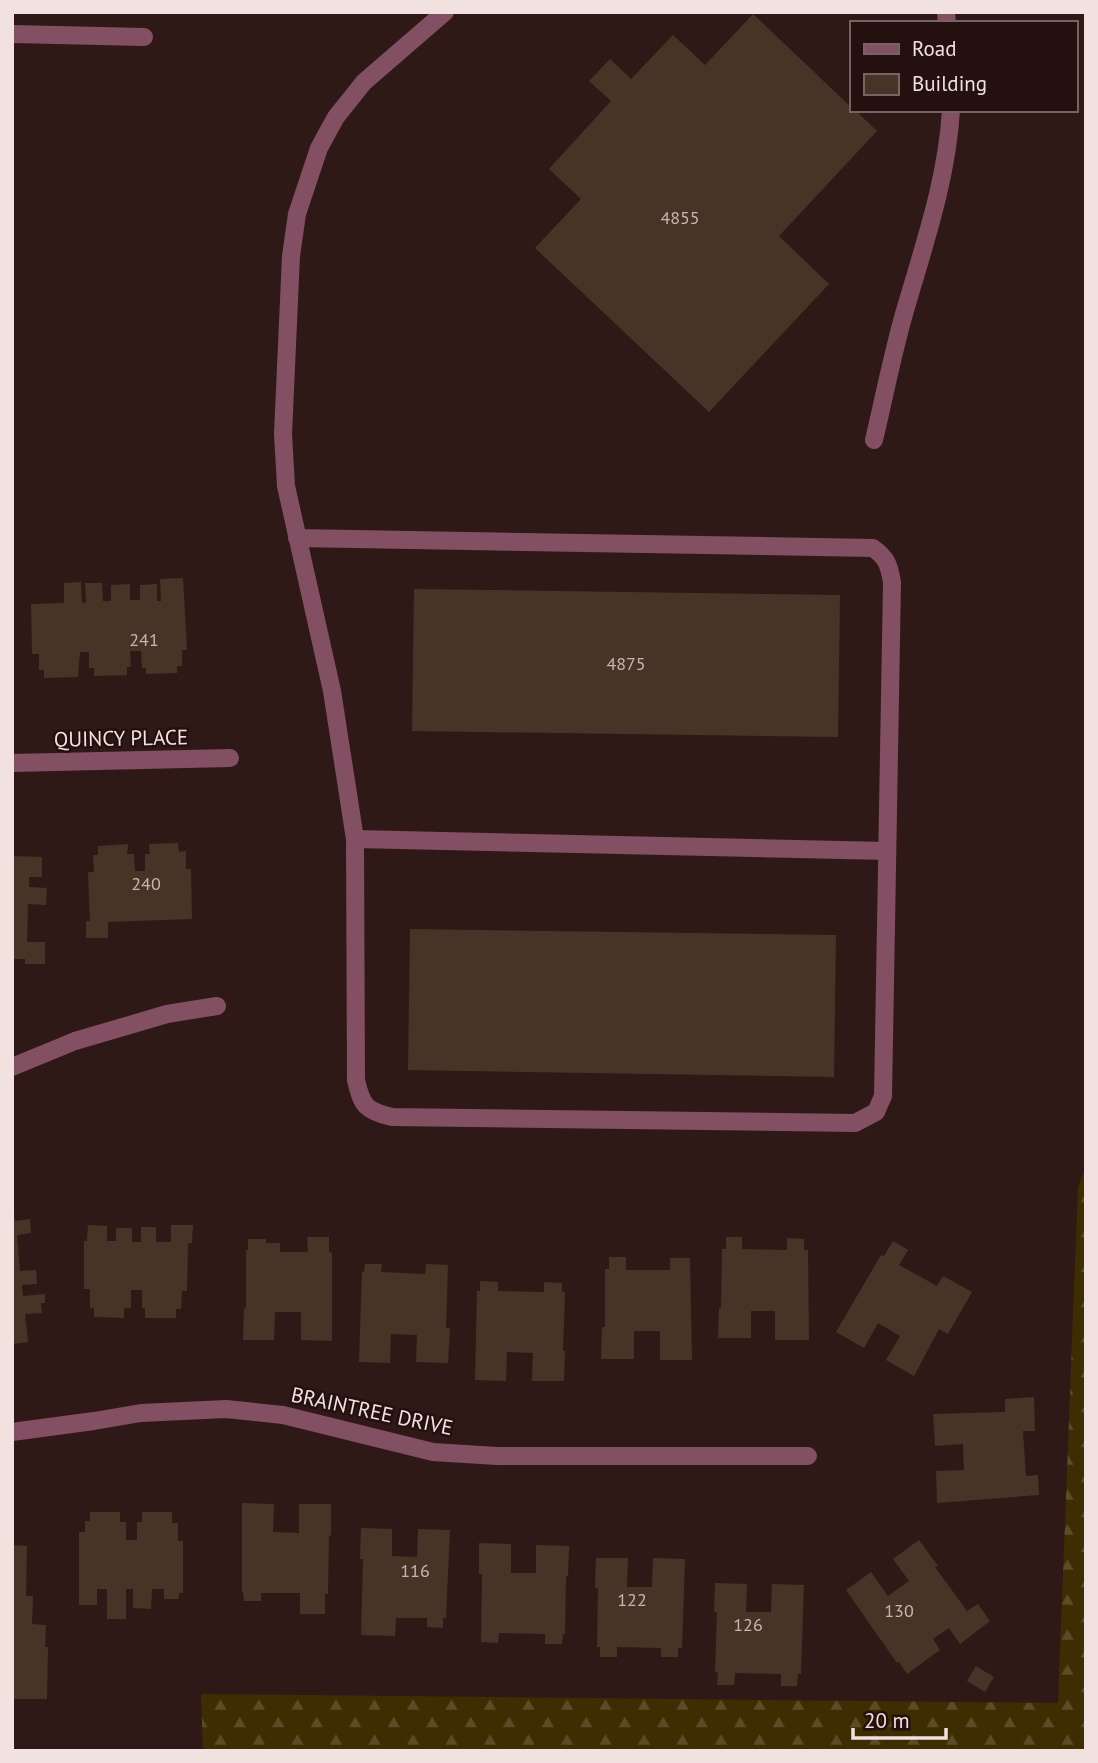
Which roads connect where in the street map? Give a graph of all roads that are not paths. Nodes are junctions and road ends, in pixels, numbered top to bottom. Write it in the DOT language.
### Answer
graph roads {
  1 [pos="445,12"];
  2 [pos="12,34"];
  3 [pos="144,37"];
  4 [pos="951,112"];
  5 [pos="874,440"];
  6 [pos="298,538"];
  7 [pos="230,758"];
  8 [pos="12,763"];
  9 [pos="355,839"];
  10 [pos="887,851"];
  11 [pos="217,1006"];
  12 [pos="12,1067"];
  13 [pos="12,1432"];
  14 [pos="808,1456"];
  1 -- 6 [label="street"];
  2 -- 3 [label="street"];
  4 -- 5 [label="street"];
  6 -- 9 [label="street"];
  6 -- 10 [label="street"];
  7 -- 8 [label="street, QUINCY PLACE"];
  9 -- 10 [label="street"];
  9 -- 10 [label="street"];
  11 -- 12 [label="street"];
  13 -- 14 [label="street, BRAINTREE DRIVE"];
}
